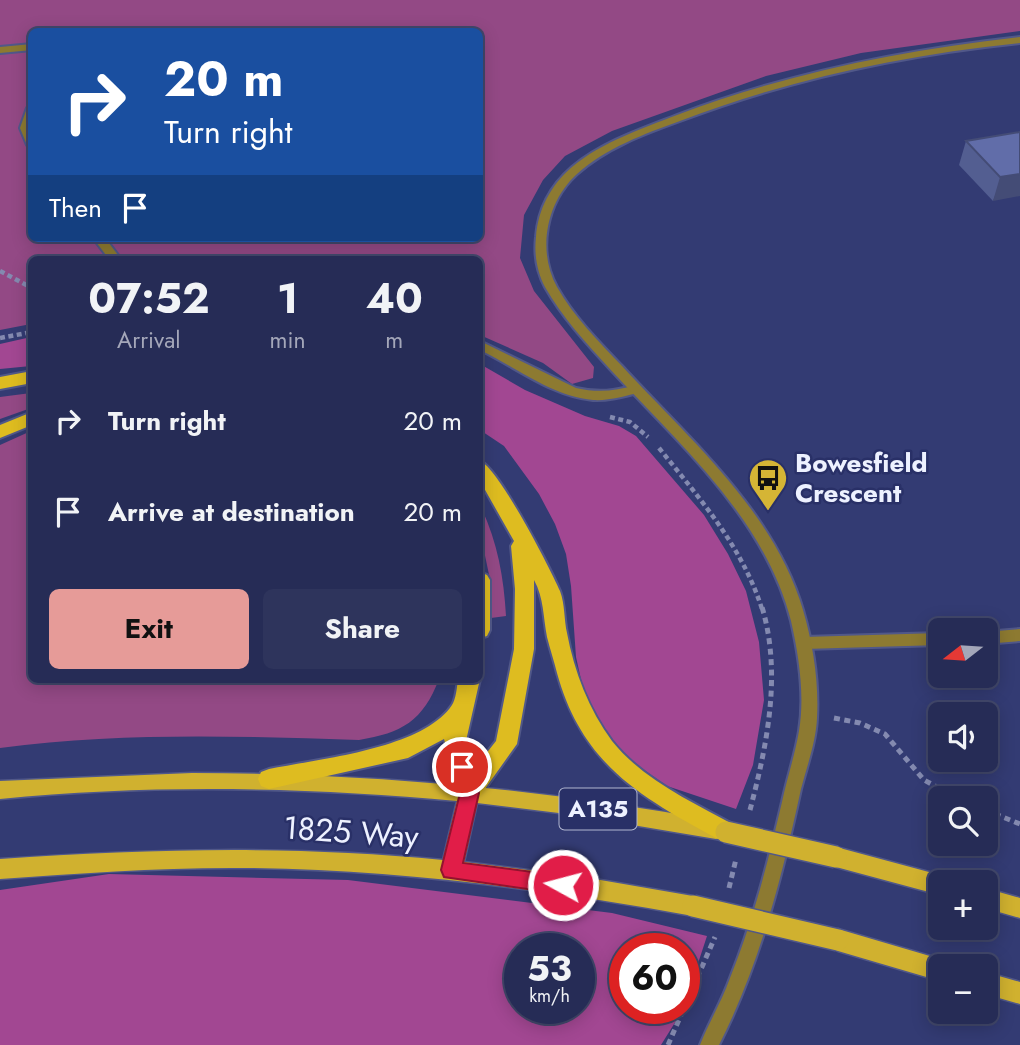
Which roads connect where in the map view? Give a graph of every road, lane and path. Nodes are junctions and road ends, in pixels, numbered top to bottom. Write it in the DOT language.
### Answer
graph roads {
  1 [pos="1020,40"];
  2 [pos="28,47"];
  3 [pos="0,50"];
  4 [pos="102,242"];
  5 [pos="113,256"];
  6 [pos="0,271"];
  7 [pos="28,286"];
  8 [pos="28,333"];
  9 [pos="0,338"];
  10 [pos="483,347"];
  11 [pos="28,378"];
  12 [pos="0,383"];
  13 [pos="636,389"];
  14 [pos="601,414"];
  15 [pos="28,420"];
  16 [pos="0,432"];
  17 [pos="483,472"];
  18 [pos="520,538"];
  19 [pos="1020,635"];
  20 [pos="998,637"];
  21 [pos="928,639"];
  22 [pos="804,643"];
  23 [pos="468,683"];
  24 [pos="460,712"];
  25 [pos="810,713"];
  26 [pos="269,779"];
  27 [pos="935,786"];
  28 [pos="0,790"];
  29 [pos="469,793"];
  30 [pos="749,813"];
  31 [pos="998,815"];
  32 [pos="1020,824"];
  33 [pos="726,832"];
  34 [pos="739,851"];
  35 [pos="0,869"];
  36 [pos="451,870"];
  37 [pos="928,883"];
  38 [pos="725,901"];
  39 [pos="998,902"];
  40 [pos="1020,908"];
  41 [pos="718,926"];
  42 [pos="928,966"];
  43 [pos="998,987"];
  44 [pos="1020,993"];
  45 [pos="668,1045"];
  46 [pos="709,1045"];
  1 -- 13 [label="street"];
  2 -- 3 [label="street"];
  4 -- 5 [label="street"];
  6 -- 7 [label="path"];
  8 -- 9 [label="path"];
  10 -- 13 [label="street"];
  11 -- 12 [label="highway"];
  13 -- 22 [label="street"];
  14 -- 30 [label="path"];
  15 -- 16 [label="highway"];
  17 -- 18 [label="highway"];
  18 -- 29 [label="highway"];
  18 -- 33 [label="highway"];
  19 -- 20 [label="street"];
  21 -- 22 [label="street"];
  22 -- 25 [label="street"];
  23 -- 24 [label="highway"];
  24 -- 26 [label="highway, A135"];
  24 -- 29 [label="highway"];
  25 -- 27 [label="path"];
  25 -- 46 [label="street"];
  26 -- 28 [label="main road, 1825 Way / A135"];
  26 -- 29 [label="main road, 1825 Way / A135"];
  29 -- 33 [label="main road, 1825 Way / A135"];
  29 -- 36 [label="main road"];
  31 -- 32 [label="path"];
  33 -- 37 [label="main road, 1825 Way / A135, bridge"];
  34 -- 38 [label="path"];
  35 -- 36 [label="main road, 1825 Way"];
  36 -- 42 [label="main road, 1825 Way, bridge"];
  39 -- 40 [label="main road"];
  41 -- 45 [label="path"];
  43 -- 44 [label="main road"];
}
